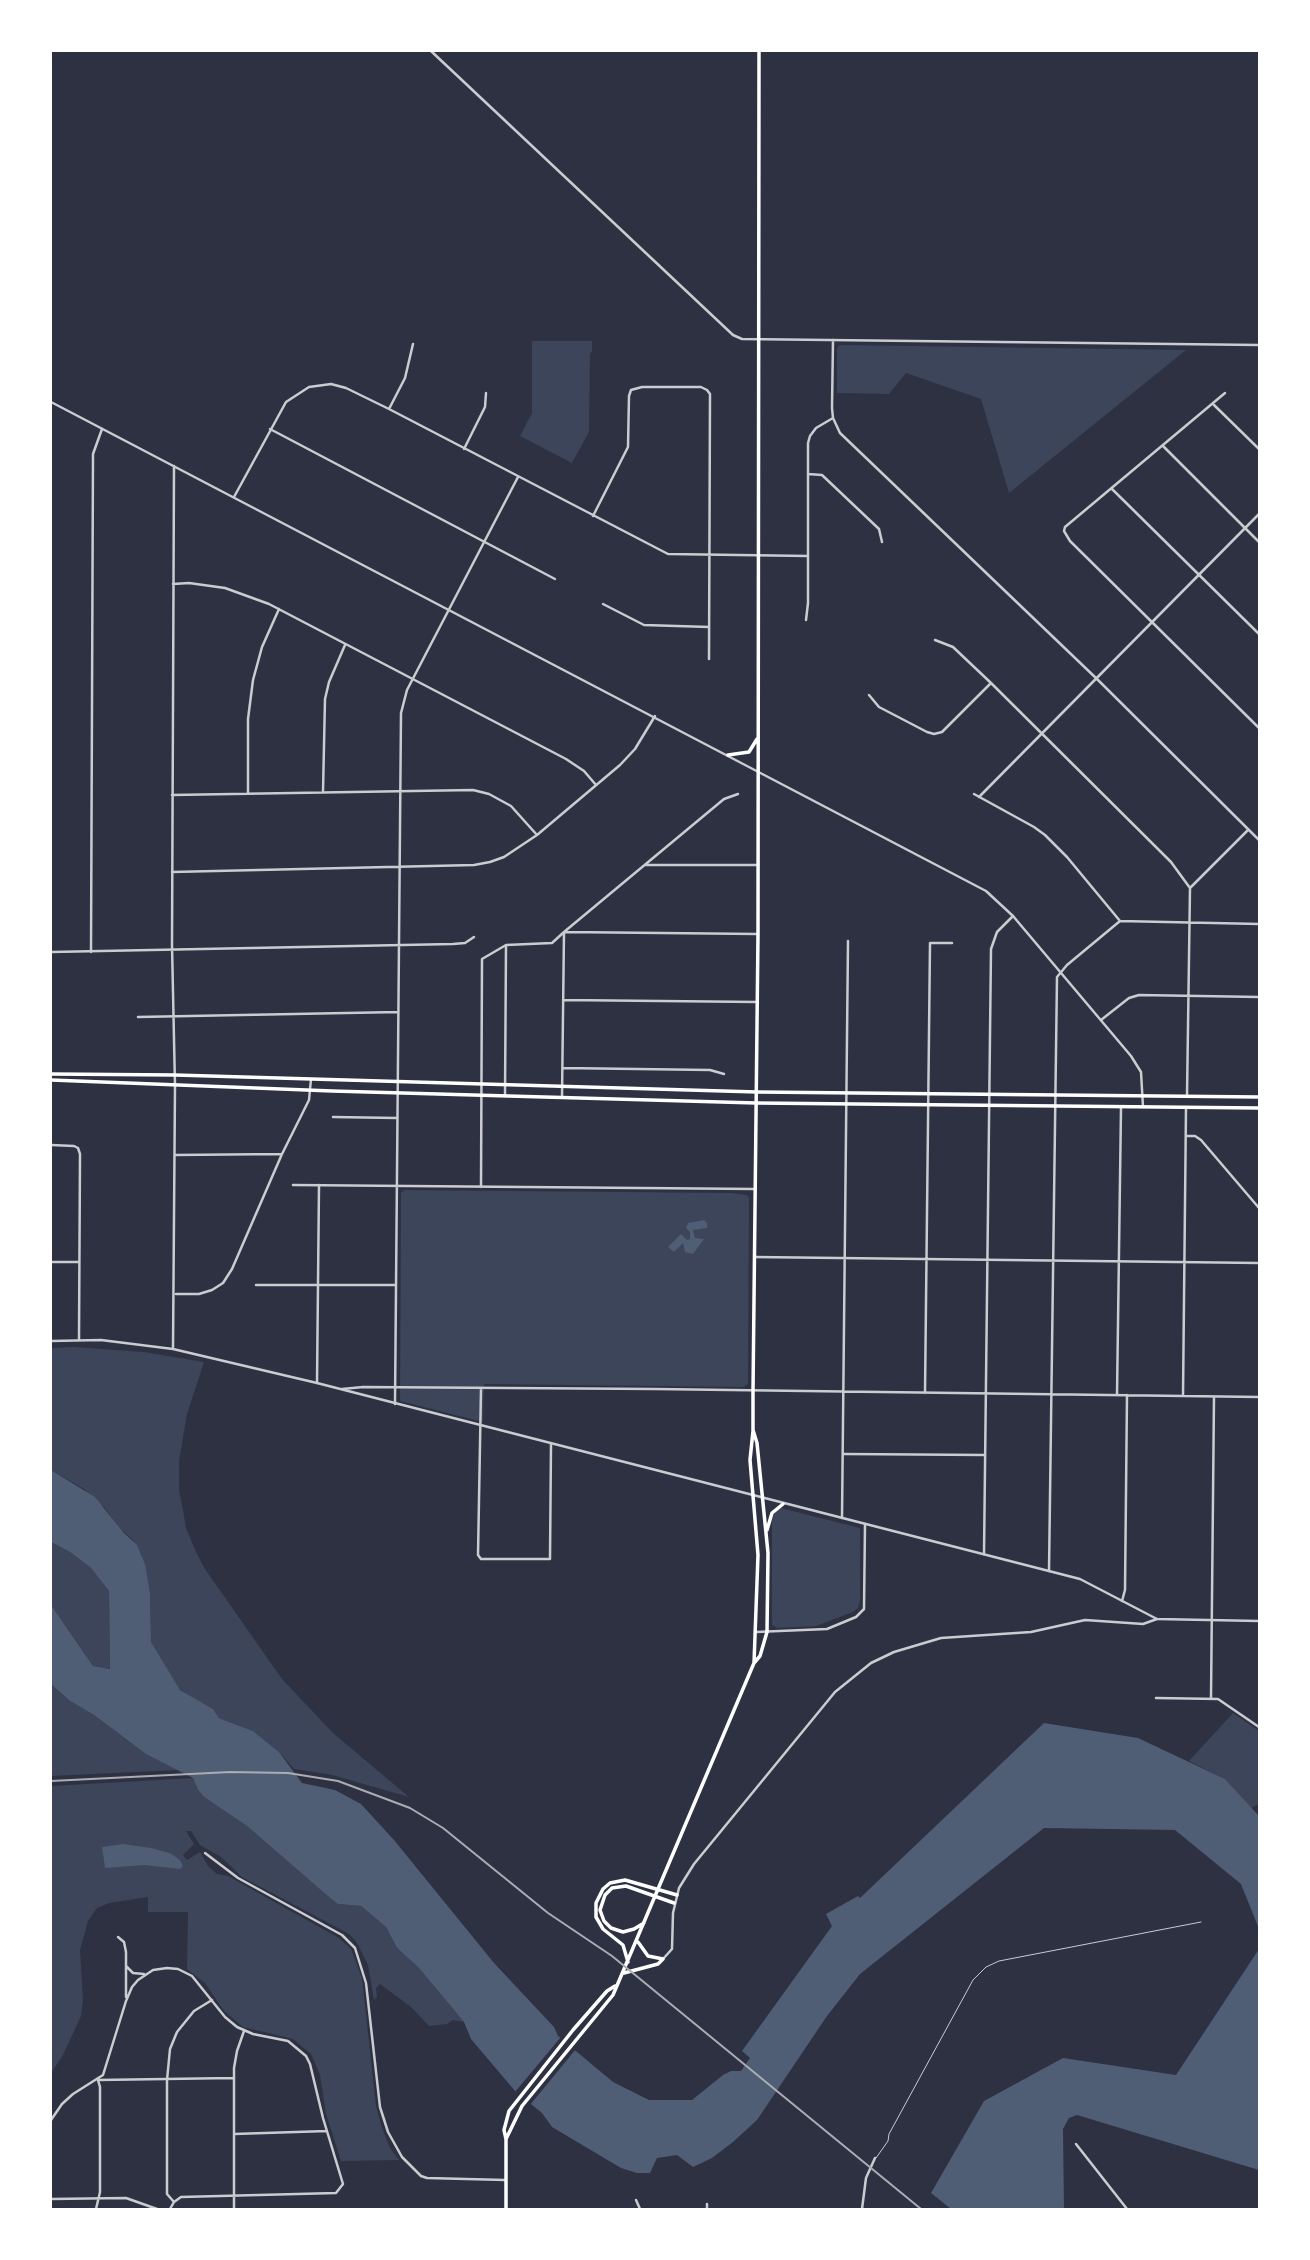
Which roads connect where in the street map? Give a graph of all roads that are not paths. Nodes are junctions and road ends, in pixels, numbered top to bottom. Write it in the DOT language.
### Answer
graph roads {
  1 [pos="431,51"];
  2 [pos="760,51"];
  3 [pos="759,338"];
  4 [pos="833,340"];
  5 [pos="413,344"];
  6 [pos="1259,345"];
  7 [pos="486,393"];
  8 [pos="1225,393"];
  9 [pos="51,402"];
  10 [pos="1213,404"];
  11 [pos="389,409"];
  12 [pos="833,418"];
  13 [pos="102,429"];
  14 [pos="270,429"];
  15 [pos="1163,446"];
  16 [pos="464,449"];
  17 [pos="1259,449"];
  18 [pos="174,466"];
  19 [pos="808,474"];
  20 [pos="518,477"];
  21 [pos="1112,488"];
  22 [pos="234,497"];
  23 [pos="1259,514"];
  24 [pos="593,516"];
  25 [pos="1245,528"];
  26 [pos="484,541"];
  27 [pos="882,542"];
  28 [pos="1259,542"];
  29 [pos="709,555"];
  30 [pos="758,556"];
  31 [pos="808,556"];
  32 [pos="1199,575"];
  33 [pos="555,579"];
  34 [pos="173,584"];
  35 [pos="603,604"];
  36 [pos="279,609"];
  37 [pos="449,610"];
  38 [pos="806,620"];
  39 [pos="1153,622"];
  40 [pos="709,627"];
  41 [pos="1259,634"];
  42 [pos="935,640"];
  43 [pos="345,645"];
  44 [pos="709,659"];
  45 [pos="1097,678"];
  46 [pos="413,680"];
  47 [pos="991,683"];
  48 [pos="869,695"];
  49 [pos="655,716"];
  50 [pos="1259,728"];
  51 [pos="1042,734"];
  52 [pos="758,737"];
  53 [pos="728,755"];
  54 [pos="758,770"];
  55 [pos="596,785"];
  56 [pos="400,790"];
  57 [pos="323,792"];
  58 [pos="248,793"];
  59 [pos="738,794"];
  60 [pos="974,794"];
  61 [pos="172,795"];
  62 [pos="979,797"];
  63 [pos="1249,830"];
  64 [pos="537,835"];
  65 [pos="1259,840"];
  66 [pos="645,864"];
  67 [pos="758,865"];
  68 [pos="400,867"];
  69 [pos="172,872"];
  70 [pos="1190,888"];
  71 [pos="1013,916"];
  72 [pos="1120,921"];
  73 [pos="1189,922"];
  74 [pos="1259,925"];
  75 [pos="564,932"];
  76 [pos="758,934"];
  77 [pos="474,937"];
  78 [pos="848,941"];
  79 [pos="952,943"];
  80 [pos="506,945"];
  81 [pos="399,946"];
  82 [pos="172,950"];
  83 [pos="51,952"];
  84 [pos="91,952"];
  85 [pos="1060,972"];
  86 [pos="1188,995"];
  87 [pos="1259,997"];
  88 [pos="563,1000"];
  89 [pos="758,1002"];
  90 [pos="398,1012"];
  91 [pos="173,1016"];
  92 [pos="138,1017"];
  93 [pos="1101,1020"];
  94 [pos="562,1069"];
  95 [pos="51,1074"];
  96 [pos="724,1074"];
  97 [pos="175,1075"];
  98 [pos="311,1079"];
  99 [pos="51,1080"];
  100 [pos="398,1082"];
  101 [pos="481,1084"];
  102 [pos="506,1085"];
  103 [pos="175,1086"];
  104 [pos="562,1086"];
  105 [pos="311,1090"];
  106 [pos="757,1092"];
  107 [pos="398,1093"];
  108 [pos="847,1093"];
  109 [pos="928,1093"];
  110 [pos="990,1094"];
  111 [pos="482,1095"];
  112 [pos="1056,1095"];
  113 [pos="505,1096"];
  114 [pos="1143,1096"];
  115 [pos="1186,1096"];
  116 [pos="562,1097"];
  117 [pos="1259,1097"];
  118 [pos="756,1103"];
  119 [pos="846,1103"];
  120 [pos="928,1104"];
  121 [pos="990,1105"];
  122 [pos="1055,1106"];
  123 [pos="1121,1107"];
  124 [pos="1143,1107"];
  125 [pos="1186,1107"];
  126 [pos="1259,1108"];
  127 [pos="333,1117"];
  128 [pos="397,1118"];
  129 [pos="1186,1136"];
  130 [pos="51,1145"];
  131 [pos="282,1154"];
  132 [pos="175,1155"];
  133 [pos="293,1185"];
  134 [pos="319,1185"];
  135 [pos="397,1186"];
  136 [pos="481,1187"];
  137 [pos="755,1189"];
  138 [pos="1259,1208"];
  139 [pos="754,1256"];
  140 [pos="845,1258"];
  141 [pos="926,1258"];
  142 [pos="988,1260"];
  143 [pos="1054,1260"];
  144 [pos="1120,1261"];
  145 [pos="1185,1261"];
  146 [pos="51,1262"];
  147 [pos="79,1262"];
  148 [pos="1259,1263"];
  149 [pos="256,1285"];
  150 [pos="318,1285"];
  151 [pos="396,1285"];
  152 [pos="175,1294"];
  153 [pos="79,1339"];
  154 [pos="51,1340"];
  155 [pos="173,1349"];
  156 [pos="317,1383"];
  157 [pos="395,1387"];
  158 [pos="481,1388"];
  159 [pos="341,1389"];
  160 [pos="753,1391"];
  161 [pos="844,1392"];
  162 [pos="925,1393"];
  163 [pos="986,1393"];
  164 [pos="1052,1394"];
  165 [pos="1117,1395"];
  166 [pos="1128,1395"];
  167 [pos="1183,1396"];
  168 [pos="1214,1397"];
  169 [pos="1259,1397"];
  170 [pos="395,1404"];
  171 [pos="480,1426"];
  172 [pos="753,1430"];
  173 [pos="551,1444"];
  174 [pos="844,1454"];
  175 [pos="985,1455"];
  176 [pos="752,1496"];
  177 [pos="762,1499"];
  178 [pos="783,1504"];
  179 [pos="842,1518"];
  180 [pos="865,1524"];
  181 [pos="766,1535"];
  182 [pos="984,1554"];
  183 [pos="1049,1571"];
  184 [pos="1122,1601"];
  185 [pos="1157,1619"];
  186 [pos="1212,1620"];
  187 [pos="1259,1621"];
  188 [pos="757,1632"];
  189 [pos="767,1632"];
  190 [pos="754,1663"];
  191 [pos="1156,1698"];
  192 [pos="1211,1698"];
  193 [pos="1259,1727"];
  194 [pos="205,1853"];
  195 [pos="677,1895"];
  196 [pos="674,1903"];
  197 [pos="646,1922"];
  198 [pos="1201,1922"];
  199 [pos="118,1937"];
  200 [pos="638,1942"];
  201 [pos="663,1959"];
  202 [pos="628,1964"];
  203 [pos="126,1966"];
  204 [pos="624,1973"];
  205 [pos="144,1975"];
  206 [pos="616,1985"];
  207 [pos="212,2000"];
  208 [pos="126,2001"];
  209 [pos="244,2031"];
  210 [pos="233,2078"];
  211 [pos="98,2080"];
  212 [pos="167,2080"];
  213 [pos="51,2120"];
  214 [pos="327,2131"];
  215 [pos="234,2134"];
  216 [pos="506,2138"];
  217 [pos="1076,2144"];
  218 [pos="875,2158"];
  219 [pos="506,2180"];
  220 [pos="234,2196"];
  221 [pos="51,2199"];
  222 [pos="98,2199"];
  223 [pos="636,2200"];
  224 [pos="174,2202"];
  225 [pos="707,2204"];
  226 [pos="96,2209"];
  227 [pos="157,2209"];
  228 [pos="170,2209"];
  229 [pos="234,2209"];
  230 [pos="506,2209"];
  231 [pos="640,2209"];
  232 [pos="707,2209"];
  233 [pos="862,2209"];
  234 [pos="1127,2209"];
  1 -- 3 [label="street"];
  2 -- 3 [label="main road"];
  3 -- 4 [label="street"];
  3 -- 30 [label="main road"];
  4 -- 6 [label="street"];
  4 -- 12 [label="street"];
  5 -- 11 [label="street"];
  7 -- 16 [label="street"];
  8 -- 10 [label="street"];
  9 -- 13 [label="street"];
  10 -- 15 [label="street"];
  10 -- 17 [label="street"];
  11 -- 14 [label="street"];
  11 -- 16 [label="street"];
  12 -- 19 [label="street"];
  12 -- 45 [label="street"];
  13 -- 18 [label="street"];
  13 -- 84 [label="street"];
  14 -- 22 [label="street"];
  14 -- 26 [label="street"];
  15 -- 21 [label="street"];
  15 -- 25 [label="street"];
  16 -- 20 [label="street"];
  18 -- 22 [label="street"];
  18 -- 34 [label="street"];
  19 -- 27 [label="street"];
  19 -- 31 [label="street"];
  20 -- 24 [label="street"];
  20 -- 26 [label="street"];
  21 -- 32 [label="street"];
  21 -- 39 [label="street"];
  22 -- 37 [label="street"];
  23 -- 25 [label="street"];
  24 -- 29 [label="street"];
  24 -- 29 [label="street"];
  25 -- 28 [label="street"];
  25 -- 32 [label="street"];
  26 -- 33 [label="street"];
  26 -- 37 [label="street"];
  29 -- 30 [label="street"];
  29 -- 40 [label="street"];
  30 -- 31 [label="street"];
  30 -- 52 [label="main road"];
  31 -- 38 [label="street"];
  32 -- 39 [label="street"];
  32 -- 41 [label="street"];
  34 -- 36 [label="street"];
  34 -- 61 [label="street"];
  35 -- 40 [label="street"];
  36 -- 43 [label="street"];
  36 -- 58 [label="street"];
  37 -- 46 [label="street"];
  37 -- 49 [label="street"];
  39 -- 45 [label="street"];
  39 -- 50 [label="street"];
  40 -- 44 [label="street"];
  42 -- 47 [label="street"];
  43 -- 46 [label="street"];
  43 -- 57 [label="street"];
  45 -- 51 [label="street"];
  45 -- 63 [label="street"];
  46 -- 55 [label="street"];
  46 -- 56 [label="street"];
  47 -- 48 [label="street"];
  47 -- 51 [label="street"];
  49 -- 53 [label="street"];
  49 -- 55 [label="street"];
  51 -- 62 [label="street"];
  51 -- 70 [label="street"];
  52 -- 53 [label="main road"];
  52 -- 54 [label="main road"];
  53 -- 54 [label="street"];
  54 -- 67 [label="main road"];
  54 -- 71 [label="street"];
  55 -- 64 [label="street"];
  56 -- 57 [label="street"];
  56 -- 64 [label="street"];
  56 -- 68 [label="street"];
  57 -- 58 [label="street"];
  58 -- 61 [label="street"];
  59 -- 66 [label="street"];
  60 -- 62 [label="street"];
  61 -- 69 [label="street"];
  62 -- 72 [label="street"];
  63 -- 65 [label="street"];
  63 -- 70 [label="street"];
  64 -- 68 [label="street"];
  66 -- 67 [label="street"];
  66 -- 75 [label="street"];
  67 -- 76 [label="main road"];
  68 -- 69 [label="street"];
  68 -- 81 [label="street"];
  69 -- 82 [label="street"];
  70 -- 73 [label="street"];
  71 -- 85 [label="street"];
  71 -- 110 [label="street"];
  72 -- 73 [label="street"];
  72 -- 85 [label="street"];
  73 -- 74 [label="street"];
  73 -- 86 [label="street"];
  75 -- 76 [label="street"];
  75 -- 80 [label="street"];
  75 -- 88 [label="street"];
  76 -- 89 [label="main road"];
  77 -- 81 [label="street"];
  78 -- 108 [label="street"];
  79 -- 109 [label="street"];
  80 -- 101 [label="street"];
  80 -- 102 [label="street"];
  81 -- 82 [label="street"];
  81 -- 90 [label="street"];
  82 -- 84 [label="street"];
  82 -- 91 [label="street"];
  83 -- 84 [label="street"];
  85 -- 93 [label="street"];
  85 -- 112 [label="street"];
  86 -- 87 [label="street"];
  86 -- 93 [label="street"];
  86 -- 115 [label="street"];
  88 -- 89 [label="street"];
  88 -- 94 [label="street"];
  89 -- 106 [label="main road"];
  90 -- 91 [label="street"];
  90 -- 100 [label="street"];
  91 -- 92 [label="street"];
  91 -- 97 [label="street"];
  93 -- 114 [label="street"];
  94 -- 96 [label="street"];
  94 -- 104 [label="street"];
  95 -- 97 [label="main road"];
  97 -- 98 [label="main road"];
  97 -- 103 [label="street"];
  98 -- 100 [label="main road"];
  98 -- 105 [label="street"];
  99 -- 103 [label="main road"];
  100 -- 101 [label="main road"];
  100 -- 107 [label="street"];
  101 -- 102 [label="main road"];
  101 -- 111 [label="street"];
  102 -- 104 [label="main road"];
  102 -- 113 [label="street"];
  103 -- 105 [label="main road"];
  103 -- 132 [label="street"];
  104 -- 106 [label="main road"];
  104 -- 116 [label="street"];
  105 -- 107 [label="main road"];
  105 -- 131 [label="street"];
  106 -- 108 [label="main road"];
  106 -- 118 [label="main road"];
  107 -- 111 [label="main road"];
  107 -- 128 [label="street"];
  108 -- 109 [label="main road"];
  108 -- 119 [label="street"];
  109 -- 110 [label="main road"];
  109 -- 120 [label="street"];
  110 -- 112 [label="main road"];
  110 -- 121 [label="street"];
  111 -- 113 [label="main road"];
  111 -- 136 [label="street"];
  112 -- 114 [label="main road"];
  112 -- 122 [label="street"];
  113 -- 116 [label="main road"];
  114 -- 115 [label="main road"];
  114 -- 124 [label="street"];
  115 -- 117 [label="main road"];
  116 -- 118 [label="main road"];
  118 -- 119 [label="main road"];
  118 -- 137 [label="main road"];
  119 -- 120 [label="main road"];
  119 -- 140 [label="street"];
  120 -- 121 [label="main road"];
  120 -- 141 [label="street"];
  121 -- 122 [label="main road"];
  121 -- 142 [label="street"];
  122 -- 123 [label="main road"];
  122 -- 143 [label="street"];
  123 -- 124 [label="main road"];
  123 -- 144 [label="street"];
  124 -- 125 [label="main road"];
  125 -- 126 [label="main road"];
  125 -- 129 [label="street"];
  127 -- 128 [label="street"];
  128 -- 135 [label="street"];
  129 -- 138 [label="street"];
  129 -- 145 [label="street"];
  130 -- 147 [label="street"];
  131 -- 132 [label="street"];
  131 -- 152 [label="street"];
  132 -- 152 [label="street"];
  133 -- 134 [label="street"];
  134 -- 135 [label="street"];
  134 -- 150 [label="street"];
  135 -- 136 [label="street"];
  135 -- 151 [label="street"];
  136 -- 137 [label="street"];
  137 -- 139 [label="main road"];
  139 -- 140 [label="street"];
  139 -- 160 [label="main road"];
  140 -- 141 [label="street"];
  140 -- 161 [label="street"];
  141 -- 142 [label="street"];
  141 -- 162 [label="street"];
  142 -- 143 [label="street"];
  142 -- 163 [label="street"];
  143 -- 144 [label="street"];
  143 -- 164 [label="street"];
  144 -- 145 [label="street"];
  144 -- 165 [label="street"];
  145 -- 148 [label="street"];
  145 -- 167 [label="street"];
  146 -- 147 [label="street"];
  147 -- 153 [label="street"];
  149 -- 150 [label="street"];
  150 -- 151 [label="street"];
  150 -- 156 [label="street"];
  151 -- 157 [label="street"];
  152 -- 155 [label="street"];
  153 -- 154 [label="street"];
  153 -- 155 [label="street"];
  155 -- 156 [label="street"];
  156 -- 159 [label="street"];
  157 -- 158 [label="street"];
  157 -- 159 [label="street"];
  157 -- 170 [label="street"];
  158 -- 160 [label="street"];
  158 -- 171 [label="street"];
  159 -- 170 [label="street"];
  160 -- 161 [label="street"];
  160 -- 172 [label="main road"];
  161 -- 162 [label="street"];
  161 -- 174 [label="street"];
  162 -- 163 [label="street"];
  163 -- 164 [label="street"];
  163 -- 175 [label="street"];
  164 -- 165 [label="street"];
  164 -- 183 [label="street"];
  165 -- 166 [label="street"];
  166 -- 167 [label="street"];
  166 -- 184 [label="street"];
  167 -- 168 [label="street"];
  168 -- 169 [label="street"];
  168 -- 186 [label="street"];
  170 -- 171 [label="street"];
  171 -- 173 [label="street"];
  171 -- 173 [label="street"];
  172 -- 176 [label="main road"];
  172 -- 177 [label="main road"];
  173 -- 176 [label="street"];
  174 -- 175 [label="street"];
  174 -- 179 [label="street"];
  175 -- 182 [label="street"];
  176 -- 177 [label="street"];
  176 -- 188 [label="main road"];
  177 -- 178 [label="street"];
  177 -- 181 [label="main road"];
  178 -- 179 [label="street"];
  178 -- 181 [label="main road"];
  179 -- 180 [label="street"];
  180 -- 182 [label="street"];
  180 -- 189 [label="street"];
  181 -- 189 [label="main road"];
  182 -- 183 [label="street"];
  183 -- 184 [label="street"];
  184 -- 185 [label="street"];
  185 -- 186 [label="street"];
  185 -- 195 [label="street"];
  186 -- 187 [label="street"];
  186 -- 192 [label="street"];
  188 -- 189 [label="street"];
  188 -- 190 [label="main road"];
  189 -- 190 [label="main road"];
  190 -- 197 [label="main road"];
  191 -- 192 [label="street"];
  192 -- 193 [label="street"];
  194 -- 219 [label="street"];
  195 -- 196 [label="street"];
  195 -- 202 [label="main road"];
  196 -- 197 [label="main road"];
  196 -- 201 [label="street"];
  197 -- 200 [label="main road"];
  198 -- 218 [label="lane"];
  199 -- 203 [label="street"];
  200 -- 201 [label="main road"];
  200 -- 202 [label="main road"];
  201 -- 204 [label="main road"];
  202 -- 204 [label="main road"];
  203 -- 205 [label="street"];
  203 -- 208 [label="street"];
  204 -- 206 [label="main road"];
  205 -- 207 [label="street"];
  205 -- 208 [label="street"];
  206 -- 216 [label="main road"];
  206 -- 216 [label="main road"];
  207 -- 209 [label="street"];
  207 -- 212 [label="street"];
  208 -- 211 [label="street"];
  209 -- 210 [label="street"];
  209 -- 214 [label="street"];
  210 -- 212 [label="street"];
  210 -- 215 [label="street"];
  211 -- 212 [label="street"];
  211 -- 213 [label="street"];
  211 -- 222 [label="street"];
  212 -- 224 [label="street"];
  214 -- 215 [label="street"];
  214 -- 220 [label="street"];
  215 -- 220 [label="street"];
  216 -- 219 [label="main road"];
  217 -- 234 [label="street"];
  218 -- 233 [label="street"];
  219 -- 230 [label="main road"];
  220 -- 224 [label="street"];
  220 -- 229 [label="street"];
  221 -- 222 [label="street"];
  222 -- 226 [label="street"];
  222 -- 227 [label="street"];
  223 -- 231 [label="street"];
  224 -- 228 [label="street"];
  225 -- 232 [label="street"];
}
